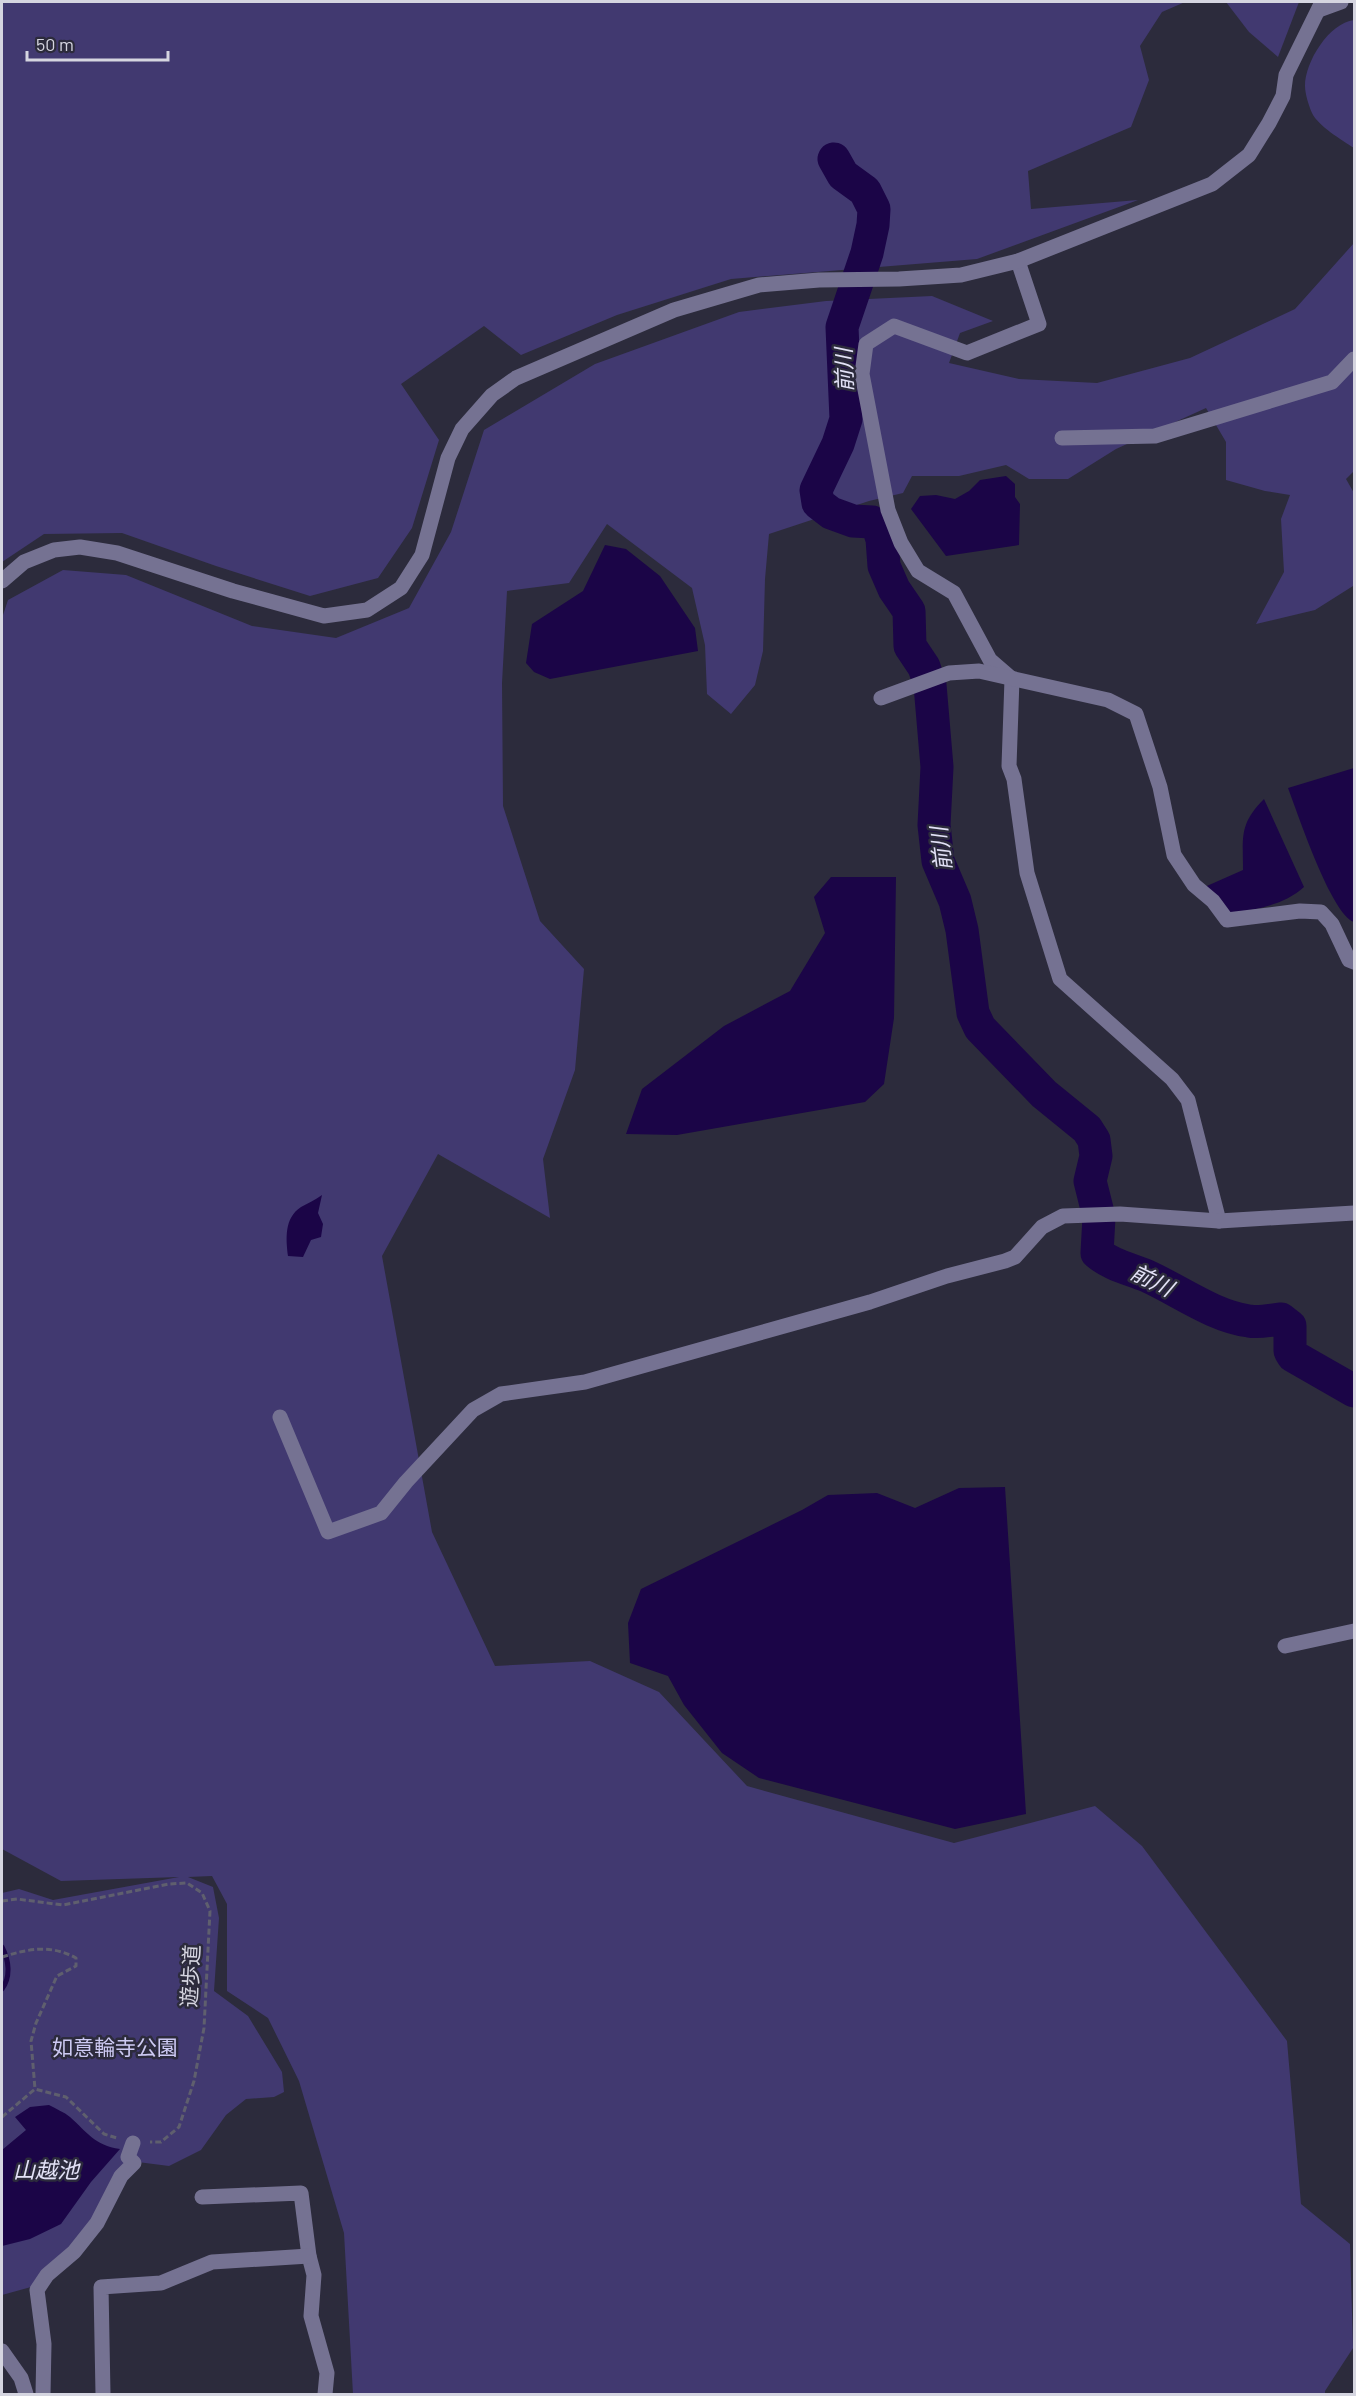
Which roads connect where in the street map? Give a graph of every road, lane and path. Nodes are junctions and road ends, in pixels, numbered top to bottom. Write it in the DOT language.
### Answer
graph roads {
  1 [pos="1341,2"];
  2 [pos="1321,6"];
  3 [pos="1018,261"];
  4 [pos="1354,359"];
  5 [pos="1062,438"];
  6 [pos="2,581"];
  7 [pos="1012,679"];
  8 [pos="880,698"];
  9 [pos="1354,962"];
  10 [pos="1354,1213"];
  11 [pos="1219,1221"];
  12 [pos="280,1418"];
  13 [pos="1354,1631"];
  14 [pos="1285,1646"];
  15 [pos="2,1901"];
  16 [pos="2,1957"];
  17 [pos="35,2089"];
  18 [pos="2,2117"];
  19 [pos="133,2143"];
  20 [pos="202,2197"];
  21 [pos="309,2256"];
  22 [pos="2,2351"];
  23 [pos="26,2394"];
  24 [pos="43,2394"];
  25 [pos="103,2394"];
  26 [pos="325,2394"];
  1 -- 2 [label="street"];
  2 -- 3 [label="street"];
  3 -- 6 [label="street"];
  3 -- 7 [label="street"];
  4 -- 5 [label="street"];
  7 -- 8 [label="street"];
  7 -- 9 [label="street"];
  7 -- 11 [label="street"];
  10 -- 11 [label="street"];
  11 -- 12 [label="street"];
  13 -- 14 [label="street"];
  15 -- 19 [label="path, 遊歩道"];
  16 -- 17 [label="path"];
  17 -- 18 [label="path"];
  17 -- 19 [label="path, 遊歩道"];
  19 -- 24 [label="street"];
  20 -- 21 [label="street"];
  21 -- 25 [label="street"];
  21 -- 26 [label="street"];
  22 -- 23 [label="street"];
}
